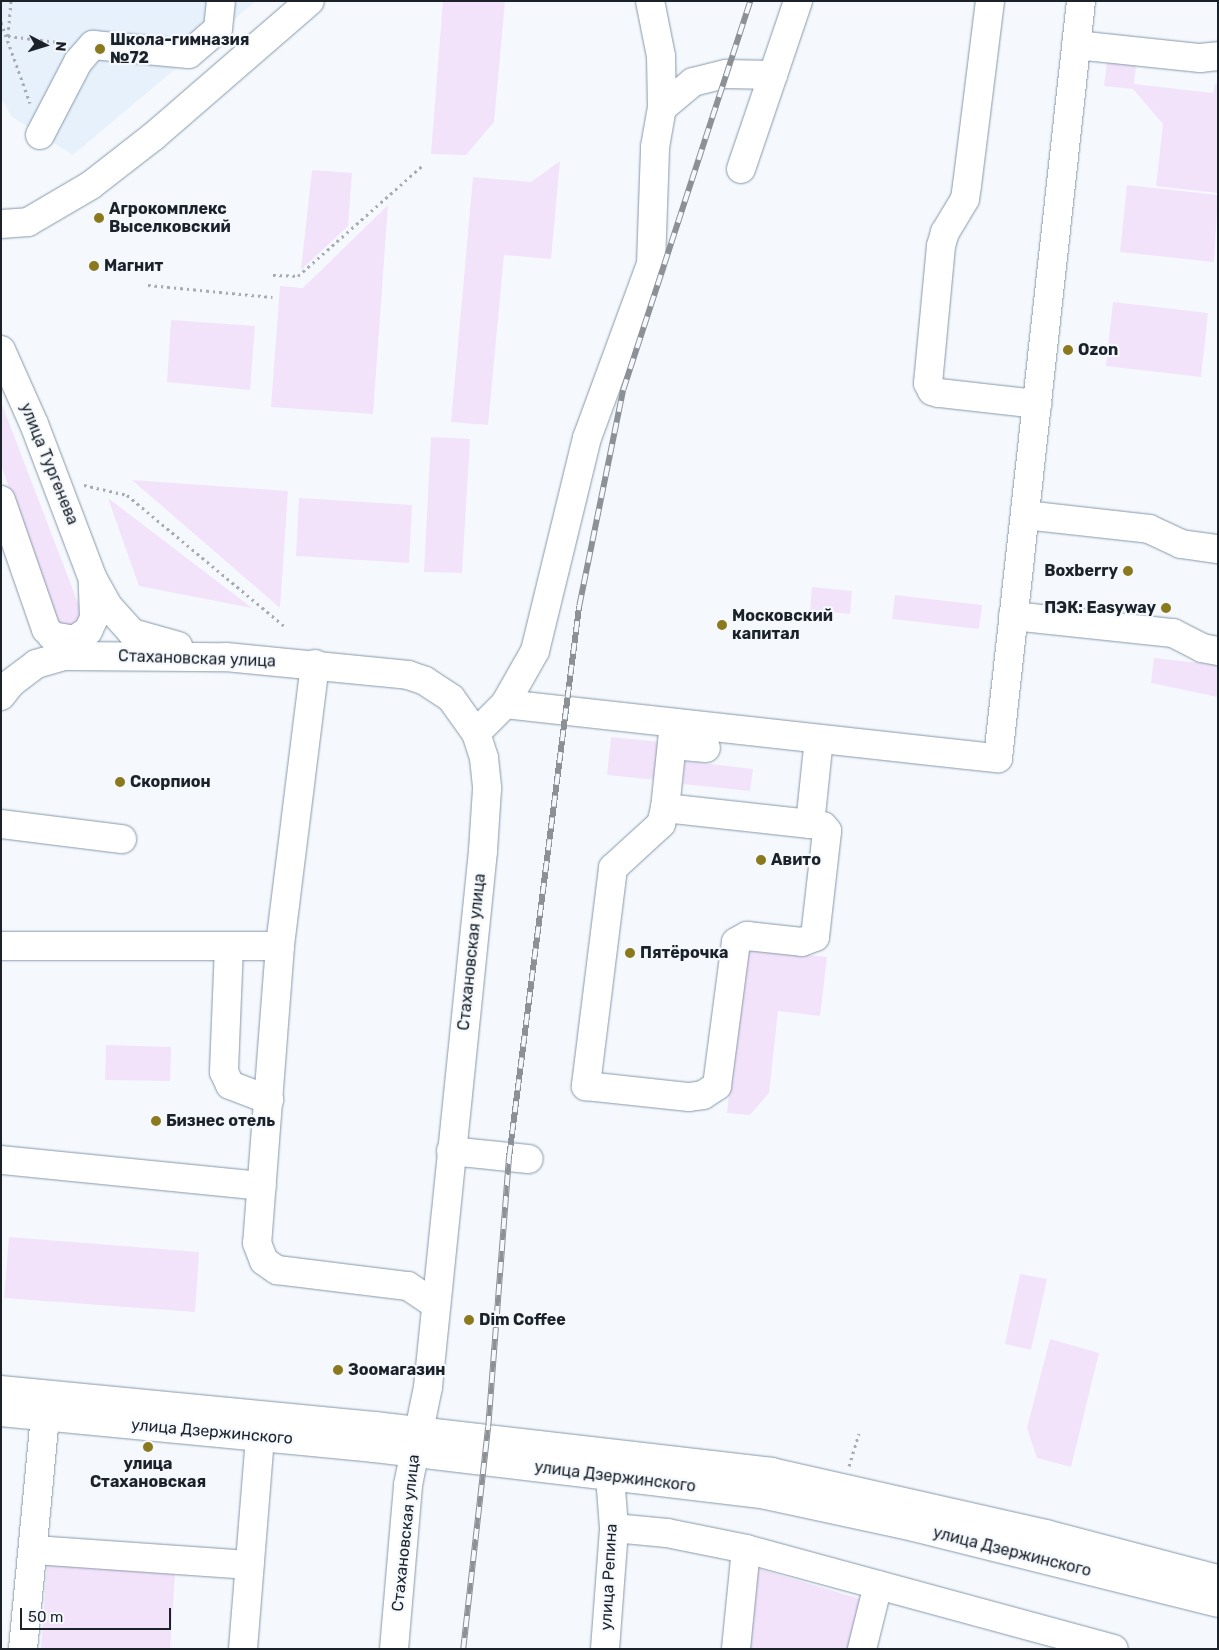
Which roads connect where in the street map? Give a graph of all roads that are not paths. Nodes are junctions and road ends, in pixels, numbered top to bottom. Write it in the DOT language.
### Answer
graph roads {
  1 [pos="221,1"];
  2 [pos="310,1"];
  3 [pos="650,1"];
  4 [pos="798,1"];
  5 [pos="990,1"];
  6 [pos="1081,1"];
  7 [pos="1076,45"];
  8 [pos="1218,56"];
  9 [pos="773,75"];
  10 [pos="662,108"];
  11 [pos="40,135"];
  12 [pos="741,169"];
  13 [pos="1,224"];
  14 [pos="1,350"];
  15 [pos="1037,404"];
  16 [pos="3,504"];
  17 [pos="1025,515"];
  18 [pos="1218,549"];
  19 [pos="93,579"];
  20 [pos="1014,616"];
  21 [pos="1218,651"];
  22 [pos="226,657"];
  23 [pos="315,664"];
  24 [pos="1,696"];
  25 [pos="505,704"];
  26 [pos="476,733"];
  27 [pos="673,734"];
  28 [pos="819,738"];
  29 [pos="706,748"];
  30 [pos="665,808"];
  31 [pos="1,824"];
  32 [pos="810,824"];
  33 [pos="122,839"];
  34 [pos="1,946"];
  35 [pos="229,946"];
  36 [pos="280,946"];
  37 [pos="268,1100"];
  38 [pos="451,1151"];
  39 [pos="529,1159"];
  40 [pos="1,1160"];
  41 [pos="262,1186"];
  42 [pos="436,1305"];
  43 [pos="1,1390"];
  44 [pos="1,1412"];
  45 [pos="45,1418"];
  46 [pos="260,1436"];
  47 [pos="417,1442"];
  48 [pos="610,1476"];
  49 [pos="614,1528"];
  50 [pos="746,1549"];
  51 [pos="34,1550"];
  52 [pos="250,1565"];
  53 [pos="1218,1579"];
  54 [pos="878,1585"];
  55 [pos="1218,1603"];
  56 [pos="23,1649"];
  57 [pos="243,1649"];
  58 [pos="394,1649"];
  59 [pos="605,1649"];
  60 [pos="736,1649"];
  61 [pos="862,1649"];
  62 [pos="1114,1649"];
  1 -- 11 [label="main road"];
  2 -- 13 [label="main road"];
  3 -- 10 [label="main road"];
  4 -- 9 [label="main road"];
  5 -- 15 [label="main road"];
  6 -- 7 [label="main road"];
  7 -- 8 [label="main road"];
  7 -- 15 [label="main road"];
  9 -- 10 [label="main road"];
  9 -- 12 [label="main road"];
  10 -- 25 [label="main road"];
  14 -- 19 [label="main road, улица Тургенева"];
  15 -- 17 [label="main road"];
  16 -- 19 [label="main road"];
  17 -- 18 [label="main road"];
  17 -- 20 [label="main road"];
  19 -- 22 [label="main road"];
  20 -- 21 [label="main road"];
  20 -- 28 [label="main road"];
  22 -- 23 [label="main road, Стахановская улица"];
  22 -- 24 [label="main road, Стахановская улица"];
  23 -- 26 [label="main road, Стахановская улица"];
  23 -- 36 [label="main road"];
  25 -- 26 [label="main road"];
  25 -- 27 [label="main road"];
  26 -- 38 [label="main road, Стахановская улица"];
  27 -- 28 [label="main road"];
  27 -- 29 [label="main road"];
  27 -- 30 [label="main road"];
  28 -- 32 [label="main road"];
  30 -- 32 [label="main road"];
  30 -- 32 [label="main road"];
  31 -- 33 [label="main road"];
  34 -- 35 [label="main road"];
  35 -- 36 [label="main road"];
  35 -- 37 [label="main road"];
  36 -- 37 [label="main road"];
  37 -- 41 [label="main road"];
  38 -- 39 [label="main road"];
  38 -- 42 [label="main road, Стахановская улица"];
  40 -- 41 [label="main road"];
  41 -- 42 [label="main road"];
  42 -- 47 [label="main road, Стахановская улица"];
  43 -- 47 [label="main road, улица Дзержинского"];
  44 -- 45 [label="main road, улица Дзержинского"];
  45 -- 46 [label="main road, улица Дзержинского"];
  45 -- 51 [label="main road"];
  46 -- 47 [label="main road, улица Дзержинского"];
  46 -- 52 [label="main road"];
  47 -- 48 [label="main road, улица Дзержинского"];
  47 -- 53 [label="main road, улица Дзержинского"];
  47 -- 58 [label="main road, Стахановская улица"];
  48 -- 49 [label="main road, улица Репина"];
  48 -- 55 [label="main road, улица Дзержинского"];
  49 -- 50 [label="main road"];
  49 -- 59 [label="main road, улица Репина"];
  50 -- 54 [label="main road"];
  50 -- 60 [label="main road"];
  51 -- 52 [label="main road"];
  51 -- 56 [label="main road"];
  52 -- 57 [label="main road"];
  54 -- 61 [label="main road"];
  54 -- 62 [label="main road"];
}
